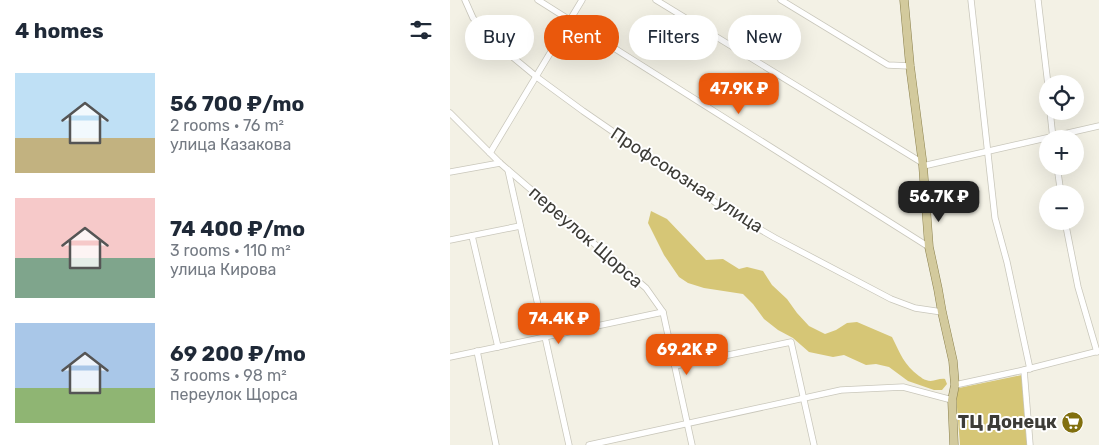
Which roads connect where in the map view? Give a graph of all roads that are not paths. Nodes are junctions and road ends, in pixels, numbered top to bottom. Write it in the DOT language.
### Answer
graph roads {
  1 [pos="465,0"];
  2 [pos="538,0"];
  3 [pos="582,0"];
  4 [pos="656,0"];
  5 [pos="781,0"];
  6 [pos="904,0"];
  7 [pos="971,0"];
  8 [pos="1038,0"];
  9 [pos="562,15"];
  10 [pos="573,15"];
  11 [pos="619,51"];
  12 [pos="546,60"];
  13 [pos="910,66"];
  14 [pos="1047,75"];
  15 [pos="536,76"];
  16 [pos="450,113"];
  17 [pos="1099,126"];
  18 [pos="1084,130"];
  19 [pos="1039,141"];
  20 [pos="988,152"];
  21 [pos="490,154"];
  22 [pos="500,164"];
  23 [pos="922,164"];
  24 [pos="508,170"];
  25 [pos="450,172"];
  26 [pos="520,226"];
  27 [pos="1067,230"];
  28 [pos="472,236"];
  29 [pos="450,240"];
  30 [pos="930,247"];
  31 [pos="663,312"];
  32 [pos="942,312"];
  33 [pos="545,337"];
  34 [pos="498,347"];
  35 [pos="478,351"];
  36 [pos="1098,351"];
  37 [pos="450,357"];
  38 [pos="675,366"];
  39 [pos="1027,370"];
  40 [pos="955,385"];
  41 [pos="803,398"];
  42 [pos="952,400"];
  43 [pos="687,424"];
  44 [pos="496,445"];
  45 [pos="569,445"];
  46 [pos="589,445"];
  47 [pos="692,445"];
  48 [pos="814,445"];
  49 [pos="954,445"];
  50 [pos="1030,445"];
  1 -- 15 [label="street, Профсоюзная улица"];
  2 -- 9 [label="street"];
  3 -- 10 [label="street"];
  4 -- 23 [label="street"];
  5 -- 13 [label="street"];
  6 -- 13 [label="main road"];
  7 -- 20 [label="street"];
  8 -- 14 [label="street"];
  11 -- 30 [label="street"];
  12 -- 15 [label="street"];
  13 -- 23 [label="main road"];
  15 -- 21 [label="street"];
  15 -- 32 [label="street, Профсоюзная улица"];
  16 -- 21 [label="street, переулок Щорса"];
  17 -- 18 [label="street"];
  19 -- 20 [label="street"];
  20 -- 23 [label="street"];
  20 -- 39 [label="street"];
  21 -- 22 [label="street, переулок Щорса"];
  22 -- 24 [label="street, переулок Щорса"];
  22 -- 25 [label="street"];
  23 -- 30 [label="main road"];
  24 -- 26 [label="street"];
  24 -- 31 [label="street, переулок Щорса"];
  26 -- 28 [label="street"];
  26 -- 33 [label="street"];
  27 -- 36 [label="street"];
  28 -- 29 [label="street"];
  28 -- 34 [label="street"];
  30 -- 32 [label="main road"];
  31 -- 33 [label="street"];
  31 -- 38 [label="street, переулок Щорса"];
  32 -- 40 [label="main road"];
  33 -- 34 [label="street"];
  33 -- 45 [label="street"];
  34 -- 35 [label="street"];
  35 -- 37 [label="street"];
  35 -- 44 [label="street"];
  36 -- 39 [label="street"];
  38 -- 41 [label="street"];
  38 -- 43 [label="street, переулок Щорса"];
  39 -- 40 [label="street"];
  39 -- 50 [label="street"];
  40 -- 42 [label="main road"];
  41 -- 42 [label="street"];
  41 -- 43 [label="street"];
  41 -- 48 [label="street"];
  42 -- 49 [label="main road"];
  43 -- 46 [label="street"];
  43 -- 47 [label="street, переулок Щорса"];
}
